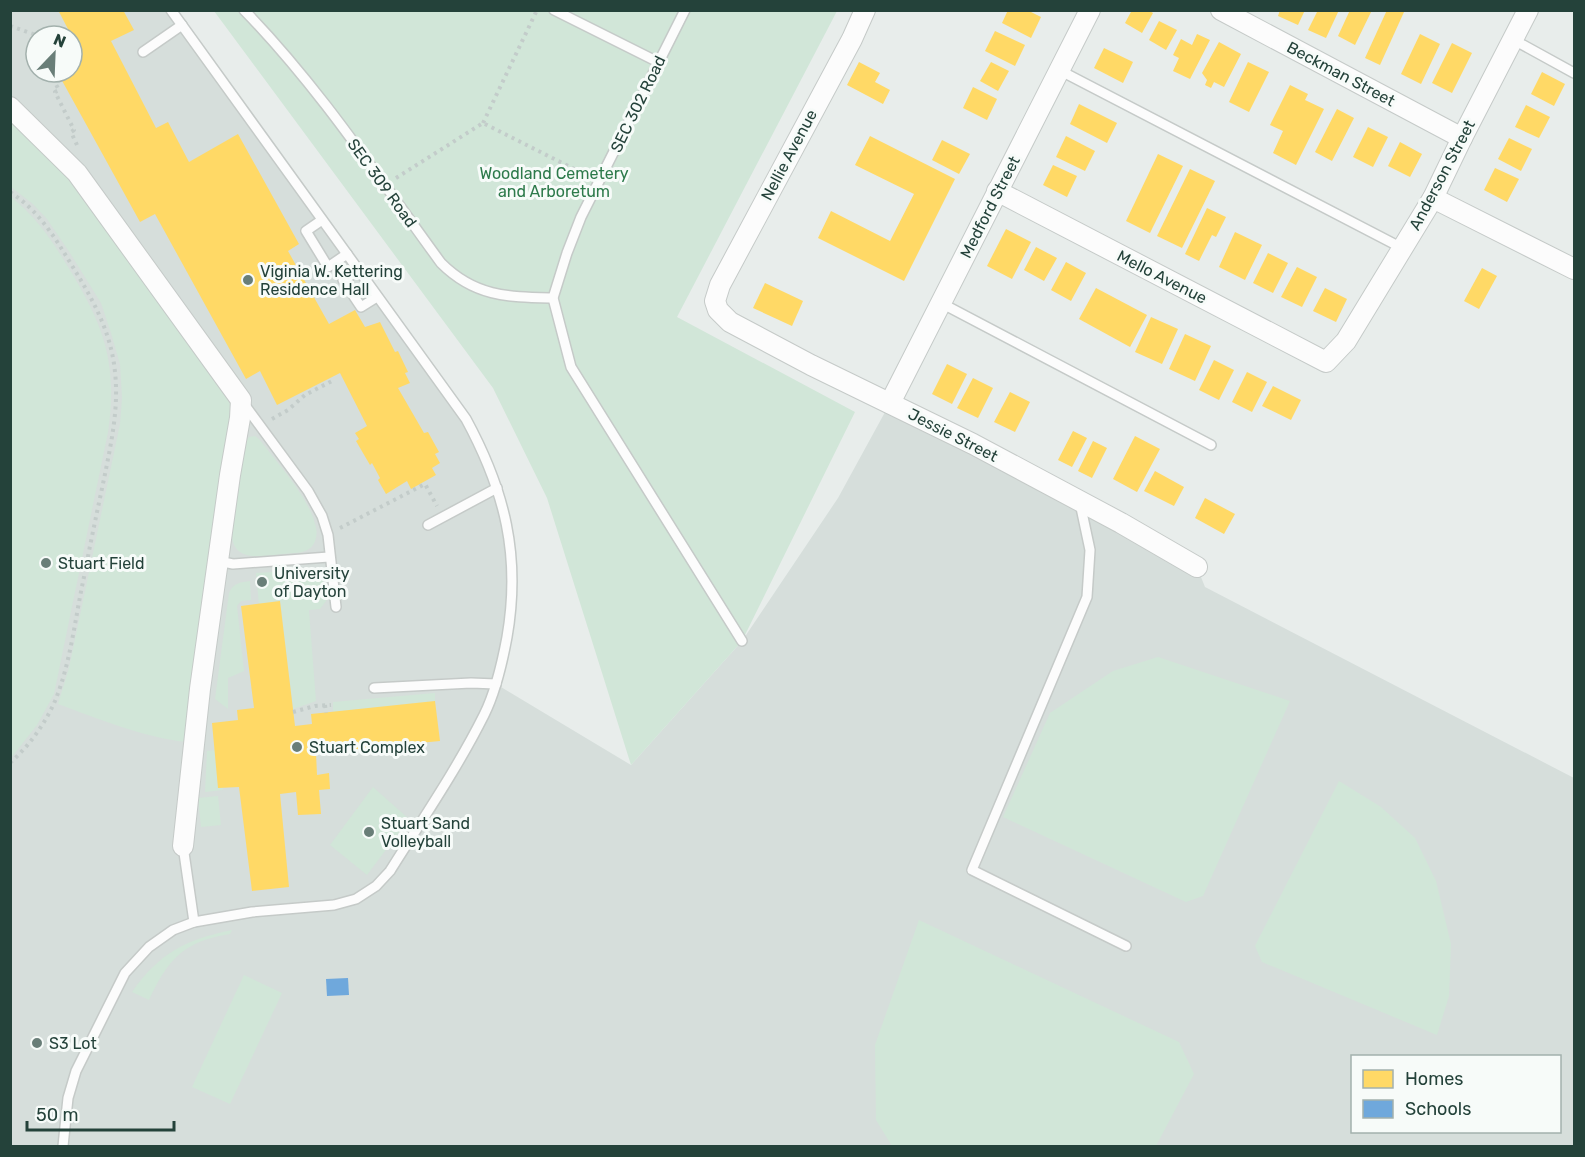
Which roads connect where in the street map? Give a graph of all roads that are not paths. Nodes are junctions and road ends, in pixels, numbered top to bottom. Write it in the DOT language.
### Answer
graph roads {
  1 [pos="171,10"];
  2 [pos="244,10"];
  3 [pos="554,10"];
  4 [pos="685,10"];
  5 [pos="865,10"];
  6 [pos="1090,10"];
  7 [pos="1221,10"];
  8 [pos="1522,12"];
  9 [pos="182,25"];
  10 [pos="1514,40"];
  11 [pos="142,52"];
  12 [pos="658,62"];
  13 [pos="1059,70"];
  14 [pos="1575,73"];
  15 [pos="10,107"];
  16 [pos="1462,138"];
  17 [pos="998,191"];
  18 [pos="1433,198"];
  19 [pos="322,220"];
  20 [pos="1402,248"];
  21 [pos="347,254"];
  22 [pos="1575,268"];
  23 [pos="358,271"];
  24 [pos="377,297"];
  25 [pos="553,298"];
  26 [pos="715,301"];
  27 [pos="941,303"];
  28 [pos="1326,362"];
  29 [pos="241,399"];
  30 [pos="890,404"];
  31 [pos="1211,445"];
  32 [pos="497,488"];
  33 [pos="1079,500"];
  34 [pos="428,525"];
  35 [pos="329,557"];
  36 [pos="218,561"];
  37 [pos="1197,567"];
  38 [pos="336,607"];
  39 [pos="742,641"];
  40 [pos="496,684"];
  41 [pos="374,688"];
  42 [pos="183,846"];
  43 [pos="194,922"];
  44 [pos="1126,946"];
  45 [pos="63,1146"];
  1 -- 9 [label="lane"];
  2 -- 25 [label="lane, SEC 309 Road"];
  3 -- 12 [label="lane"];
  4 -- 12 [label="lane, SEC 302 Road"];
  5 -- 26 [label="street, Nellie Avenue"];
  6 -- 13 [label="street, Medford Street"];
  7 -- 16 [label="street, Beckman Street"];
  8 -- 10 [label="street, Anderson Street"];
  9 -- 11 [label="lane"];
  9 -- 19 [label="lane"];
  10 -- 14 [label="lane"];
  10 -- 16 [label="street, Anderson Street"];
  12 -- 25 [label="lane, SEC 302 Road"];
  13 -- 17 [label="street, Medford Street"];
  13 -- 20 [label="lane"];
  15 -- 29 [label="street"];
  16 -- 18 [label="street, Anderson Street"];
  17 -- 27 [label="street, Medford Street"];
  17 -- 28 [label="street, Mello Avenue"];
  18 -- 20 [label="street, Anderson Street"];
  18 -- 22 [label="street"];
  19 -- 21 [label="lane"];
  19 -- 21 [label="lane"];
  20 -- 28 [label="street, Anderson Street"];
  21 -- 23 [label="lane"];
  23 -- 24 [label="lane"];
  23 -- 24 [label="lane"];
  24 -- 32 [label="lane"];
  25 -- 39 [label="lane"];
  26 -- 30 [label="street, Jessie Street"];
  27 -- 30 [label="street, Medford Street"];
  27 -- 31 [label="lane"];
  29 -- 35 [label="lane"];
  29 -- 36 [label="street"];
  30 -- 33 [label="street, Jessie Street"];
  32 -- 34 [label="lane"];
  32 -- 40 [label="lane"];
  33 -- 37 [label="street, Jessie Street"];
  33 -- 44 [label="lane"];
  35 -- 36 [label="lane"];
  35 -- 38 [label="lane"];
  36 -- 42 [label="street"];
  40 -- 41 [label="lane"];
  40 -- 43 [label="lane"];
  42 -- 43 [label="lane"];
  43 -- 45 [label="lane"];
}
